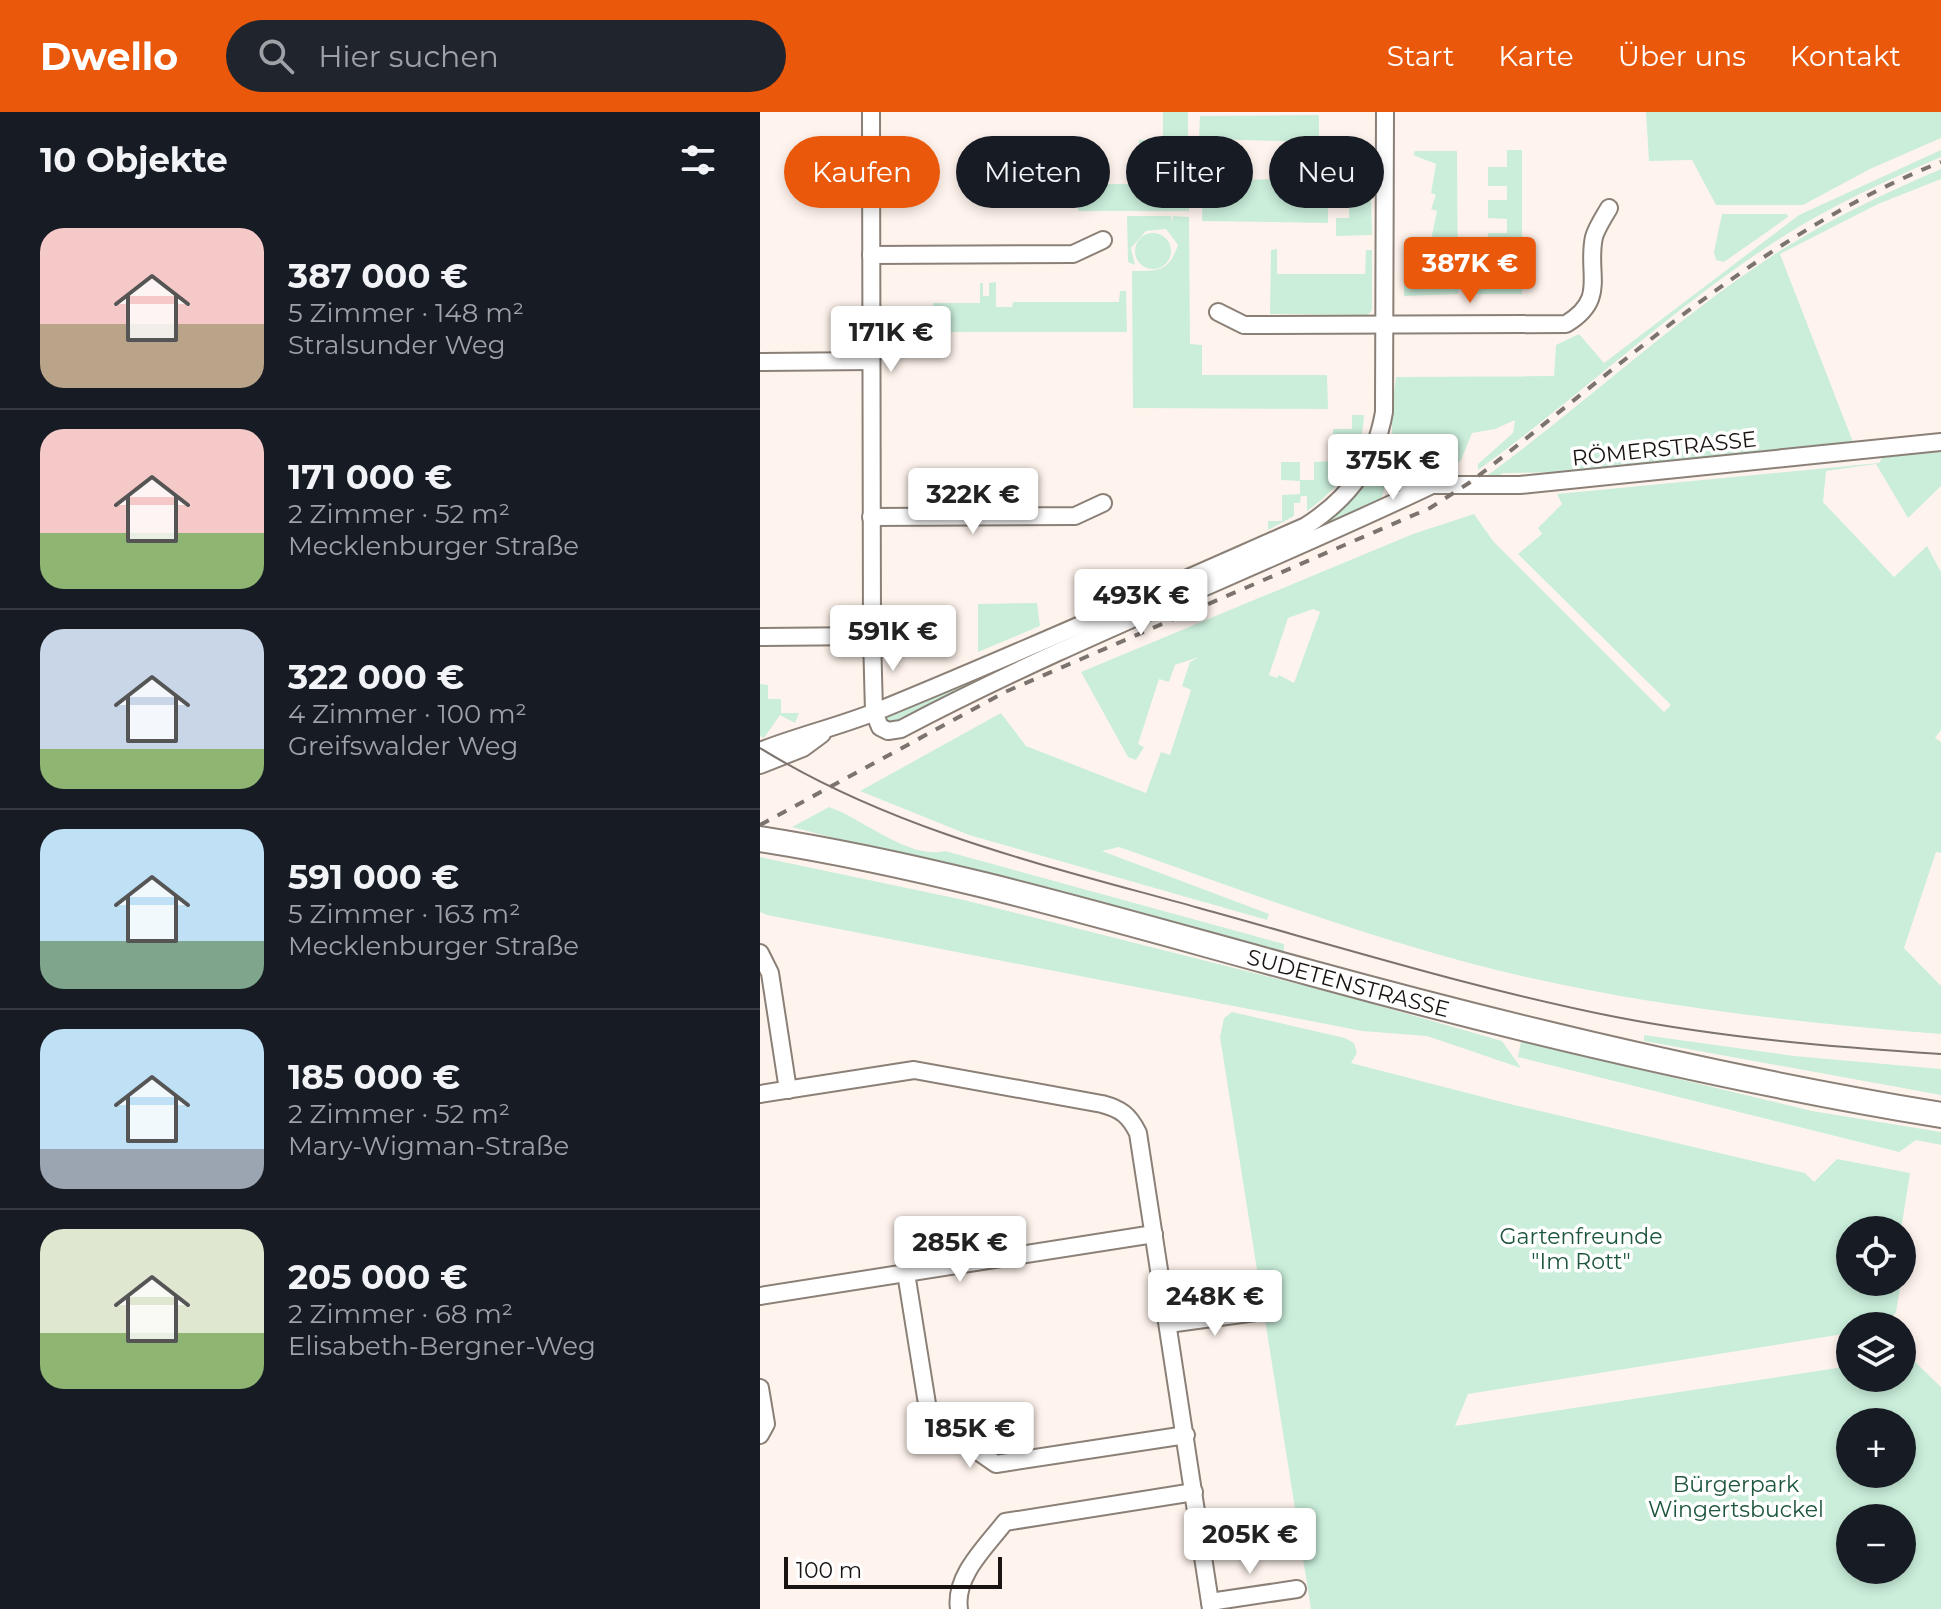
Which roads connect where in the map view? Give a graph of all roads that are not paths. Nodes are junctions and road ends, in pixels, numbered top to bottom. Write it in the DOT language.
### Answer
graph roads {
  1 [pos="871,112"];
  2 [pos="1385,112"];
  3 [pos="1609,208"];
  4 [pos="1103,240"];
  5 [pos="871,255"];
  6 [pos="1218,312"];
  7 [pos="1386,325"];
  8 [pos="871,361"];
  9 [pos="760,362"];
  10 [pos="1941,442"];
  11 [pos="1375,452"];
  12 [pos="1366,469"];
  13 [pos="1432,485"];
  14 [pos="1103,503"];
  15 [pos="871,517"];
  16 [pos="872,636"];
  17 [pos="760,637"];
  18 [pos="874,712"];
  19 [pos="826,731"];
  20 [pos="760,751"];
  21 [pos="760,765"];
  22 [pos="768,840"];
  23 [pos="760,953"];
  24 [pos="788,1090"];
  25 [pos="760,1094"];
  26 [pos="1941,1115"];
  27 [pos="1154,1234"];
  28 [pos="906,1273"];
  29 [pos="760,1296"];
  30 [pos="1256,1312"];
  31 [pos="1168,1324"];
  32 [pos="760,1388"];
  33 [pos="760,1435"];
  34 [pos="1186,1435"];
  35 [pos="1194,1492"];
  36 [pos="1297,1589"];
  37 [pos="1210,1606"];
  38 [pos="959,1609"];
  1 -- 5 [label="street"];
  2 -- 7 [label="street"];
  3 -- 7 [label="street"];
  4 -- 5 [label="street"];
  5 -- 8 [label="street"];
  6 -- 7 [label="street"];
  7 -- 11 [label="street"];
  8 -- 9 [label="street"];
  8 -- 15 [label="street"];
  10 -- 13 [label="street, RÖMERSTRASSE"];
  11 -- 12 [label="street"];
  11 -- 13 [label="street"];
  12 -- 13 [label="street, RÖMERSTRASSE"];
  12 -- 18 [label="street"];
  13 -- 18 [label="street"];
  14 -- 15 [label="street"];
  15 -- 16 [label="street"];
  16 -- 17 [label="street"];
  16 -- 18 [label="street"];
  18 -- 19 [label="street"];
  19 -- 20 [label="street"];
  19 -- 21 [label="street"];
  22 -- 26 [label="main road, SUDETENSTRASSE"];
  23 -- 24 [label="street"];
  24 -- 25 [label="street"];
  24 -- 27 [label="street"];
  27 -- 28 [label="street"];
  27 -- 31 [label="street"];
  28 -- 29 [label="street"];
  28 -- 34 [label="street"];
  30 -- 31 [label="street"];
  31 -- 34 [label="street"];
  32 -- 33 [label="street"];
  34 -- 35 [label="street"];
  35 -- 37 [label="street"];
  35 -- 38 [label="street"];
  36 -- 37 [label="street"];
}
